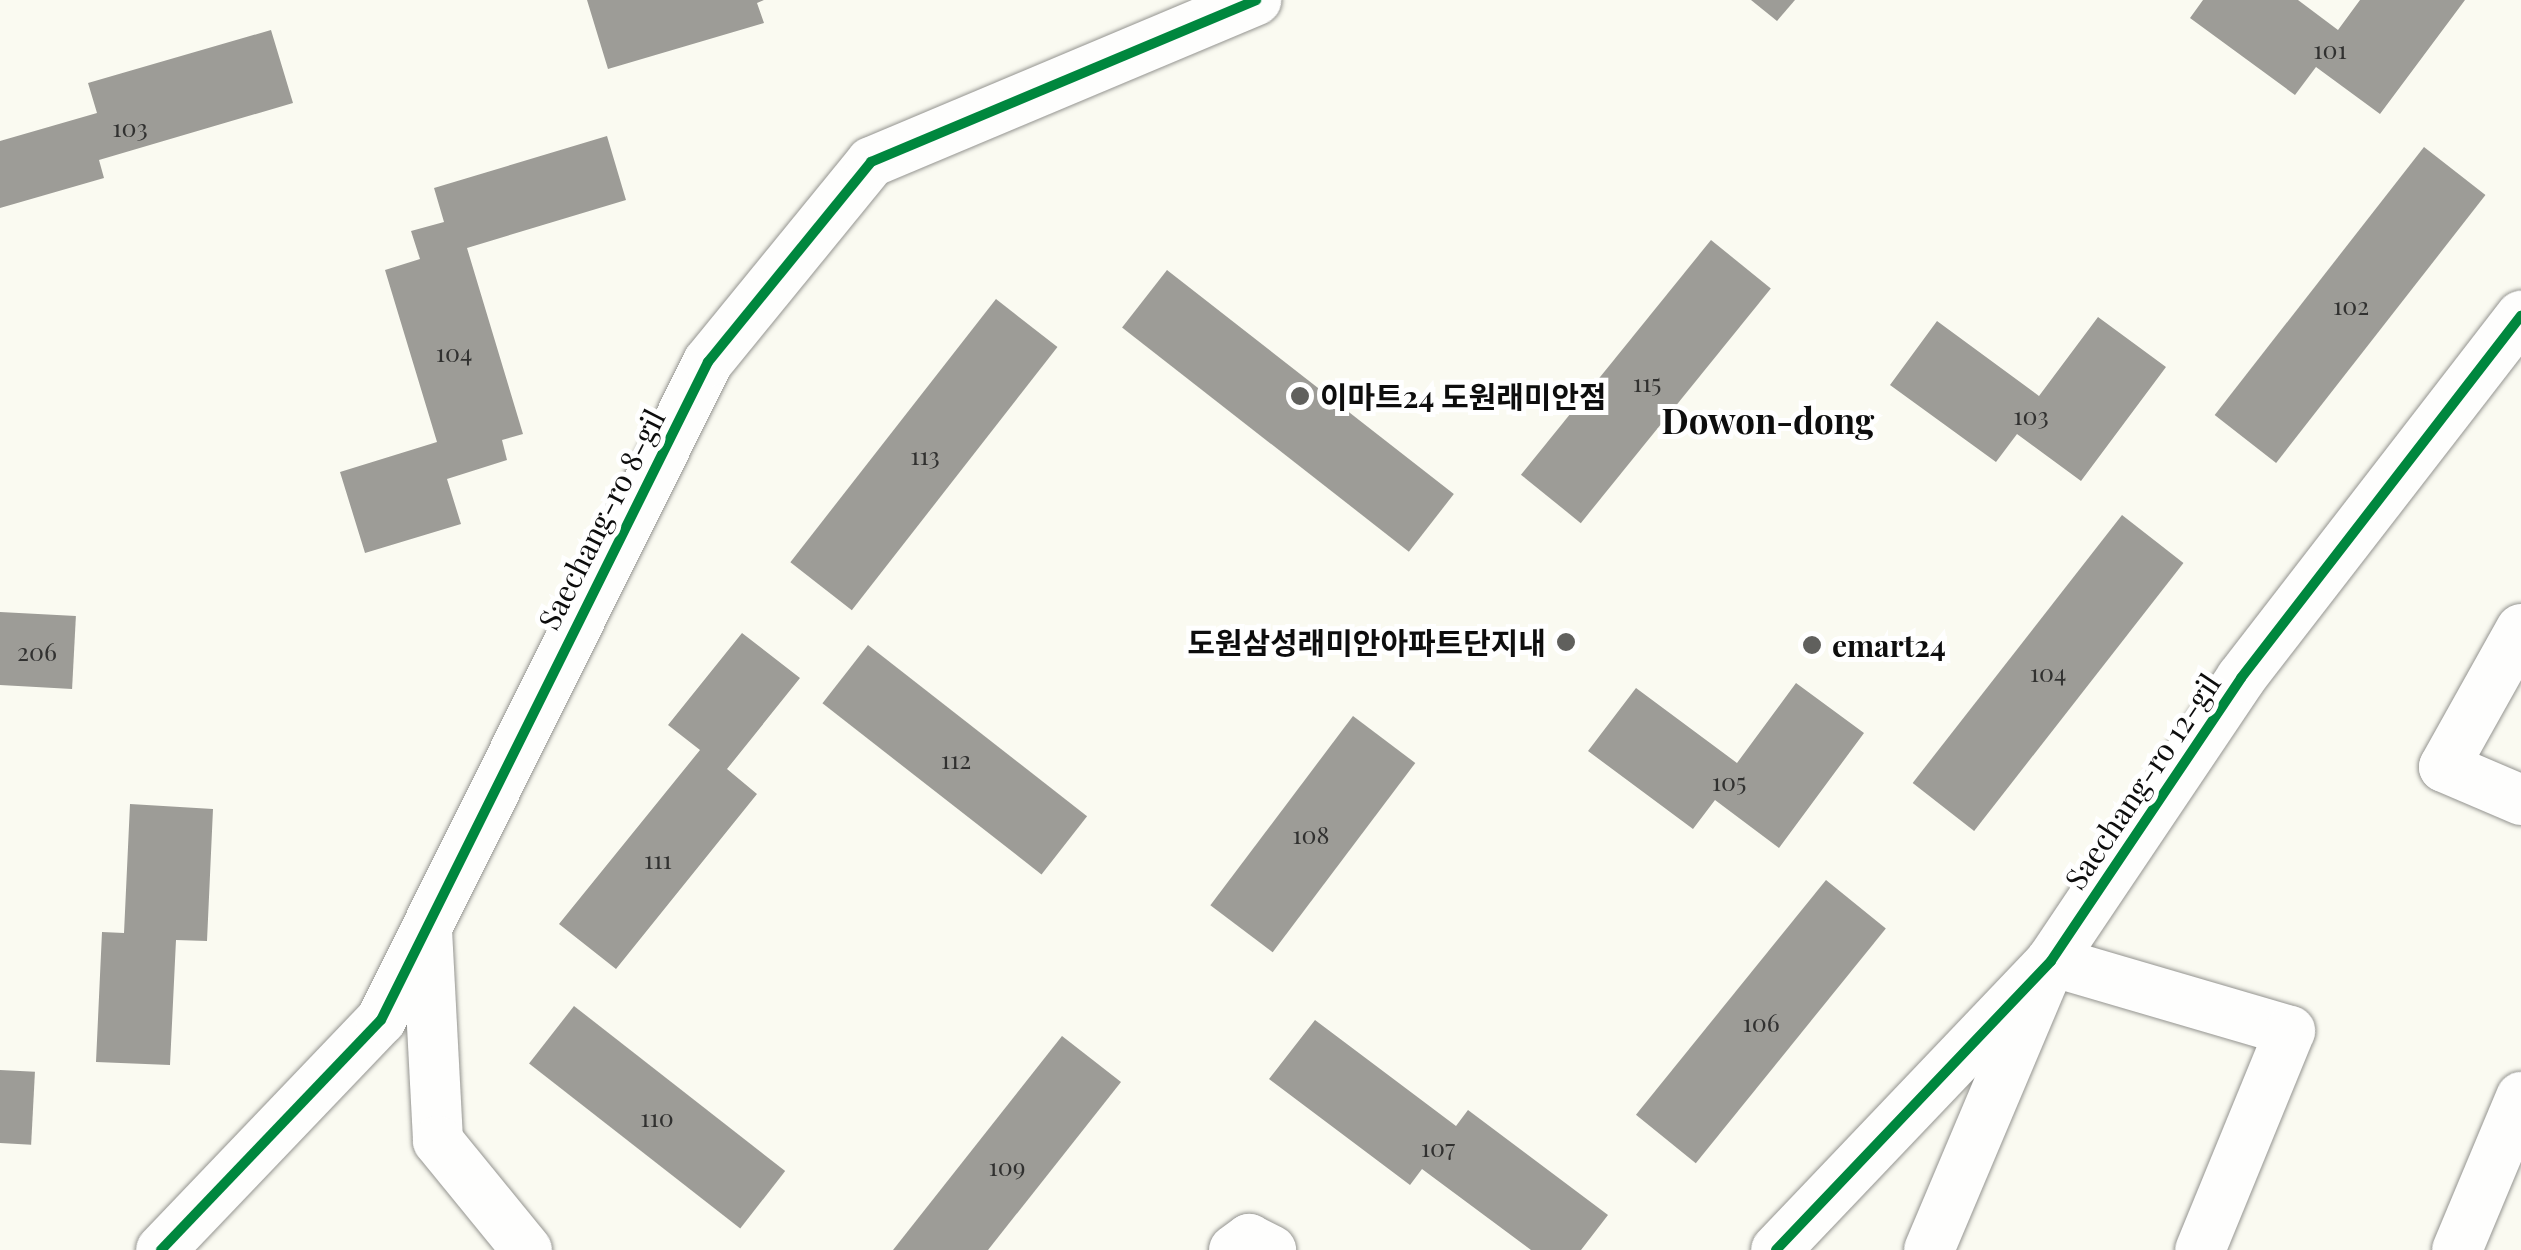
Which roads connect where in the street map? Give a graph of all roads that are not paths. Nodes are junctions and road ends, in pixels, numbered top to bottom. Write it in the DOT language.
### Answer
graph roads {
  1 [pos="1256,0"];
  2 [pos="2521,316"];
  3 [pos="2521,629"];
  4 [pos="2521,800"];
  5 [pos="426,926"];
  6 [pos="2051,962"];
  7 [pos="2521,1097"];
  8 [pos="161,1250"];
  9 [pos="528,1250"];
  10 [pos="1234,1250"];
  11 [pos="1271,1250"];
  12 [pos="1776,1250"];
  13 [pos="1929,1250"];
  14 [pos="2200,1250"];
  15 [pos="2457,1250"];
  1 -- 5 [label="street, Saechang-ro 8-gil"];
  2 -- 6 [label="street, Saechang-ro 12-gil"];
  3 -- 4 [label="street"];
  5 -- 8 [label="street, Saechang-ro 8-gil"];
  5 -- 9 [label="street"];
  6 -- 12 [label="street, Saechang-ro 12-gil"];
  6 -- 13 [label="street"];
  6 -- 14 [label="street"];
  7 -- 15 [label="street"];
  10 -- 11 [label="street"];
}
